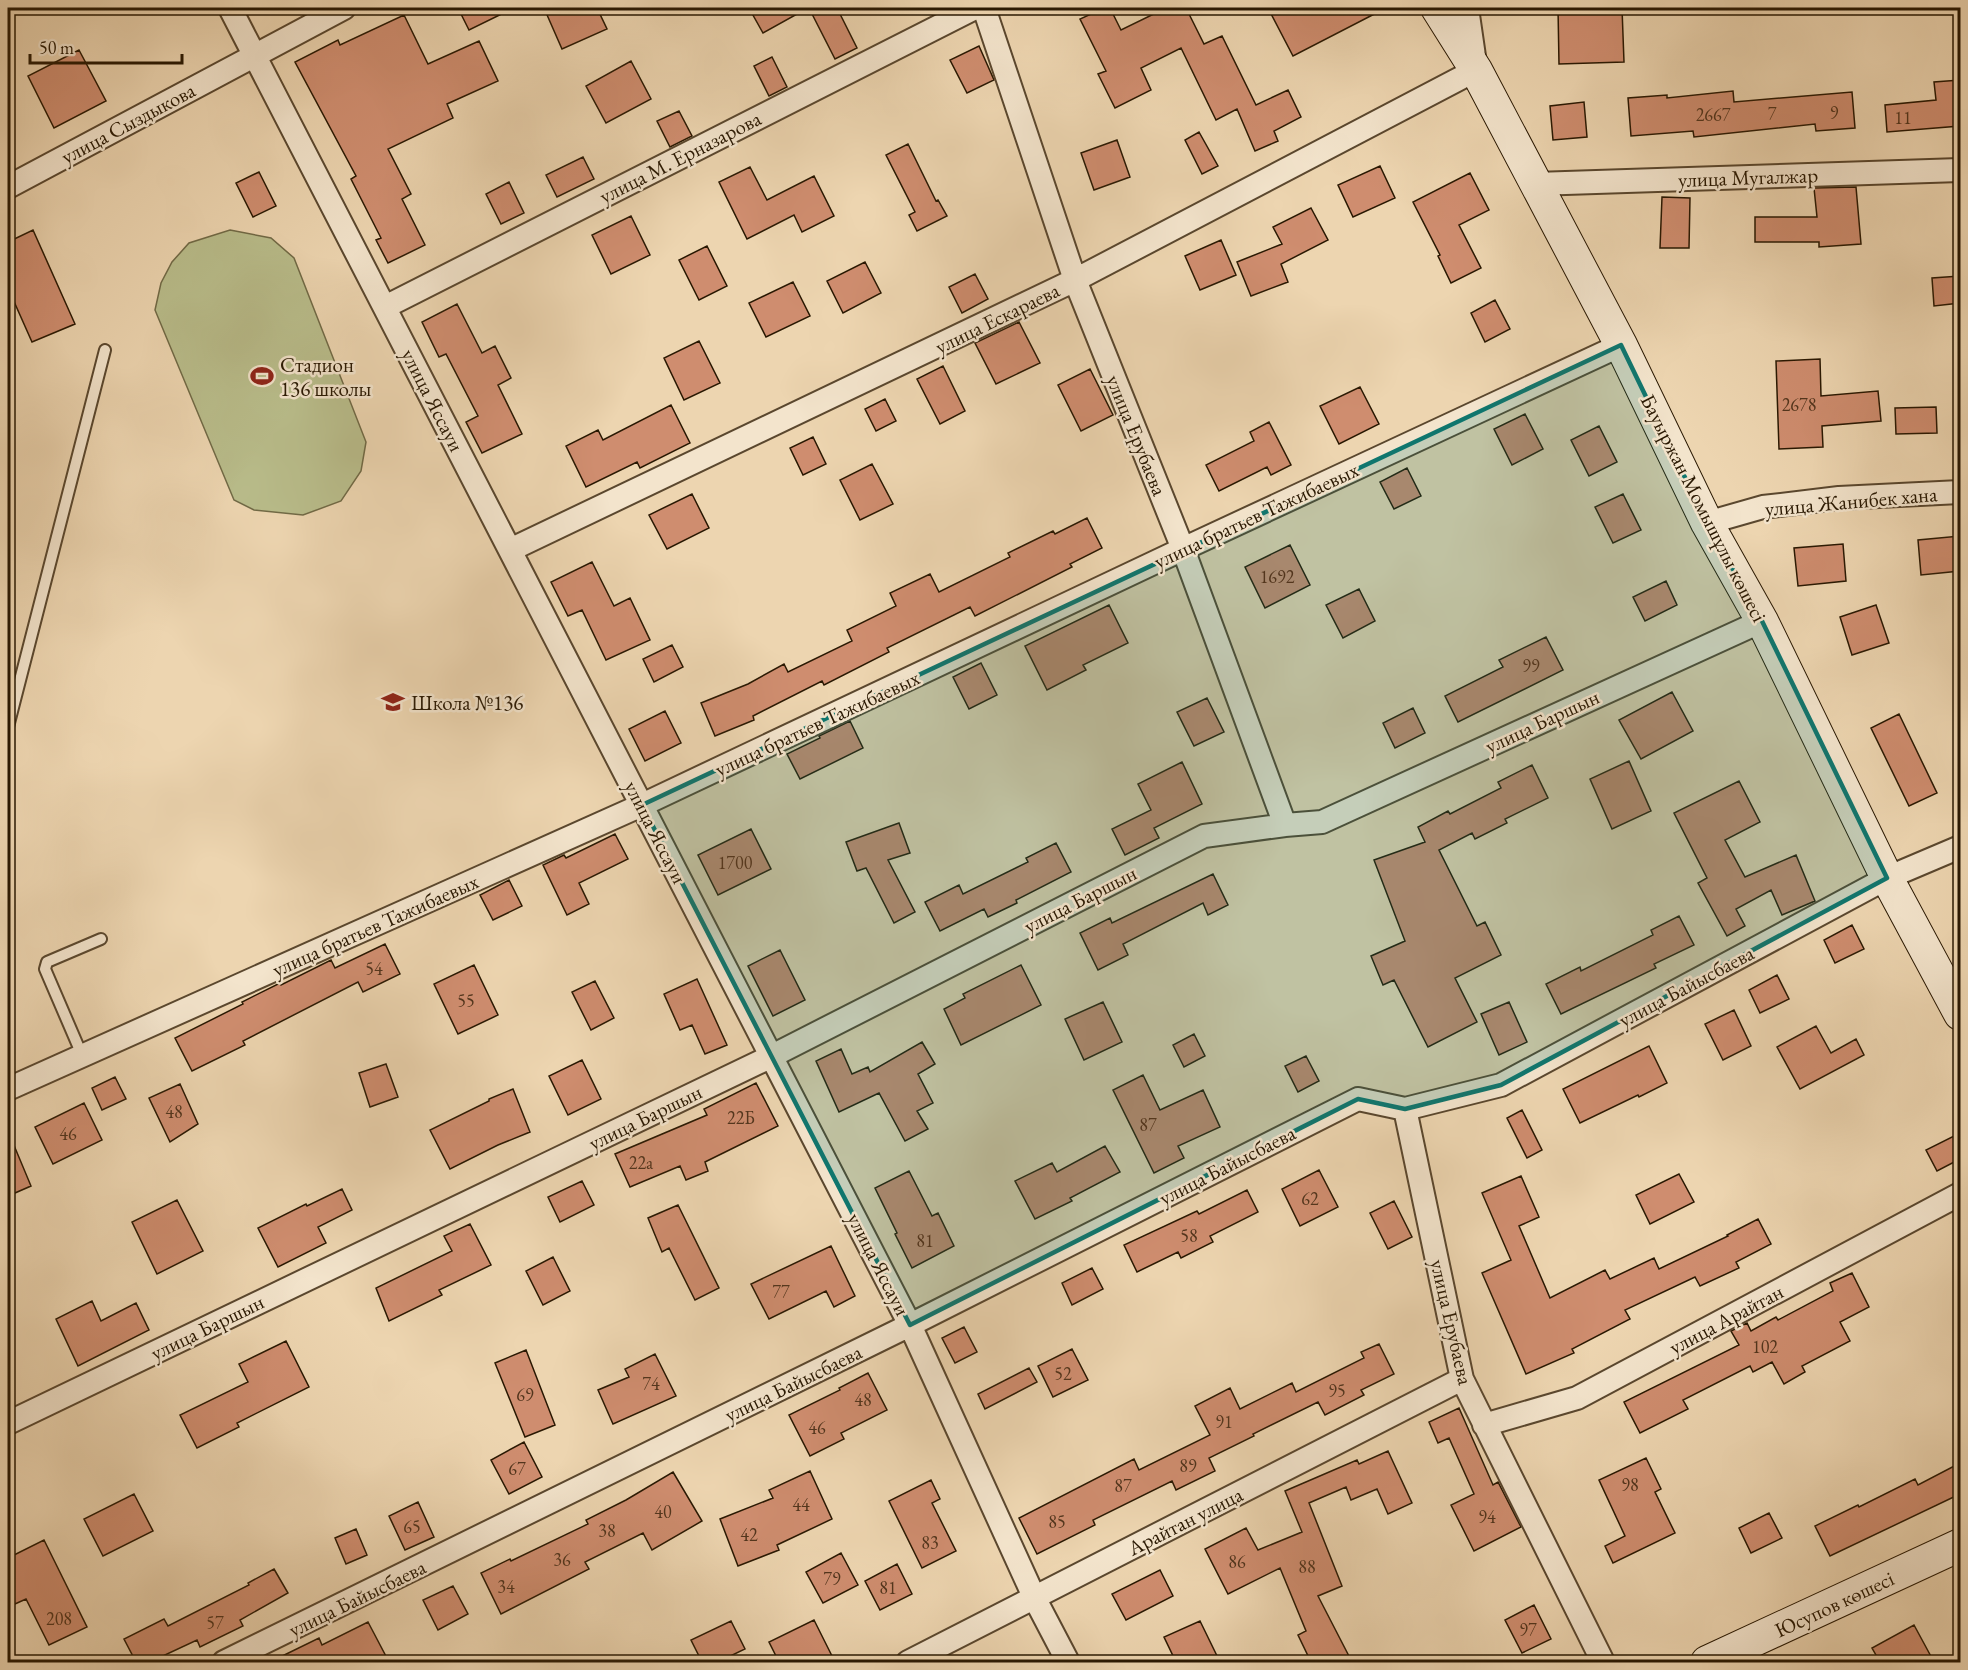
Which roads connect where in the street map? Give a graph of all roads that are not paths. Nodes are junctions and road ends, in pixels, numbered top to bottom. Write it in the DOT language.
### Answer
graph roads {
  1 [pos="230,8"];
  2 [pos="344,8"];
  3 [pos="975,8"];
  4 [pos="984,8"];
  5 [pos="1437,8"];
  6 [pos="1467,8"];
  7 [pos="255,55"];
  8 [pos="1476,70"];
  9 [pos="1960,170"];
  10 [pos="1535,184"];
  11 [pos="8,187"];
  12 [pos="1075,280"];
  13 [pos="385,307"];
  14 [pos="1621,345"];
  15 [pos="105,350"];
  16 [pos="1960,492"];
  17 [pos="1707,523"];
  18 [pos="1183,549"];
  19 [pos="510,550"];
  20 [pos="1762,621"];
  21 [pos="8,727"];
  22 [pos="642,805"];
  23 [pos="1285,825"];
  24 [pos="1960,847"];
  25 [pos="1887,878"];
  26 [pos="101,939"];
  27 [pos="1960,1014"];
  28 [pos="82,1055"];
  29 [pos="772,1056"];
  30 [pos="8,1089"];
  31 [pos="1405,1109"];
  32 [pos="1960,1194"];
  33 [pos="910,1325"];
  34 [pos="1462,1379"];
  35 [pos="8,1423"];
  36 [pos="1484,1425"];
  37 [pos="1960,1545"];
  38 [pos="1035,1599"];
  39 [pos="224,1662"];
  40 [pos="908,1662"];
  41 [pos="1068,1662"];
  42 [pos="1603,1662"];
  43 [pos="1707,1662"];
  1 -- 7 [label="street, улица Яссауи"];
  2 -- 7 [label="street, улица Сыздыкова"];
  3 -- 13 [label="street, улица М. Ерназарова"];
  4 -- 12 [label="street, улица Ерубаева"];
  5 -- 8 [label="street, Бауыржан Момышұлы көшесі"];
  6 -- 8 [label="street"];
  7 -- 11 [label="street, улица Сыздыкова"];
  7 -- 13 [label="street, улица Яссауи"];
  8 -- 10 [label="street, Бауыржан Момышұлы көшесі"];
  8 -- 12 [label="street, улица Ескараева"];
  9 -- 10 [label="street, улица Мугалжар"];
  10 -- 14 [label="street, Бауыржан Момышұлы көшесі"];
  12 -- 18 [label="street, улица Ерубаева"];
  12 -- 19 [label="street, улица Ескараева"];
  13 -- 19 [label="street, улица Яссауи"];
  14 -- 17 [label="street, Бауыржан Момышұлы көшесі"];
  14 -- 18 [label="street, улица братьев Тажибаевых"];
  15 -- 21 [label="lane"];
  16 -- 17 [label="street, улица Жанибек хана"];
  17 -- 20 [label="street, Бауыржан Момышұлы көшесі"];
  18 -- 22 [label="street, улица братьев Тажибаевых"];
  18 -- 23 [label="street, улица Ерубаева"];
  19 -- 22 [label="street, улица Яссауи"];
  20 -- 23 [label="street, улица Баршын"];
  20 -- 25 [label="street, Бауыржан Момышұлы көшесі"];
  22 -- 28 [label="street, улица братьев Тажибаевых"];
  22 -- 29 [label="street, улица Яссауи"];
  23 -- 29 [label="street, улица Баршын"];
  24 -- 25 [label="street, улица Байысбаева"];
  25 -- 27 [label="street, Бауыржан Момышұлы көшесі"];
  25 -- 31 [label="street, улица Байысбаева"];
  26 -- 28 [label="lane"];
  28 -- 30 [label="street, улица братьев Тажибаевых"];
  29 -- 33 [label="street, улица Яссауи"];
  29 -- 35 [label="street, улица Баршын"];
  31 -- 33 [label="street, улица Байысбаева"];
  31 -- 34 [label="street, улица Ерубаева"];
  32 -- 36 [label="street, улица Арайтан"];
  33 -- 38 [label="street, улица Яссауи"];
  33 -- 39 [label="street, улица Байысбаева"];
  34 -- 36 [label="street, улица Ерубаева"];
  34 -- 38 [label="street, Арайтан улица"];
  36 -- 42 [label="street, улица Ерубаева"];
  37 -- 43 [label="street, Юсупов көшесі"];
  38 -- 40 [label="street, Арайтан улица"];
  38 -- 41 [label="street, улица Яссауи"];
}
